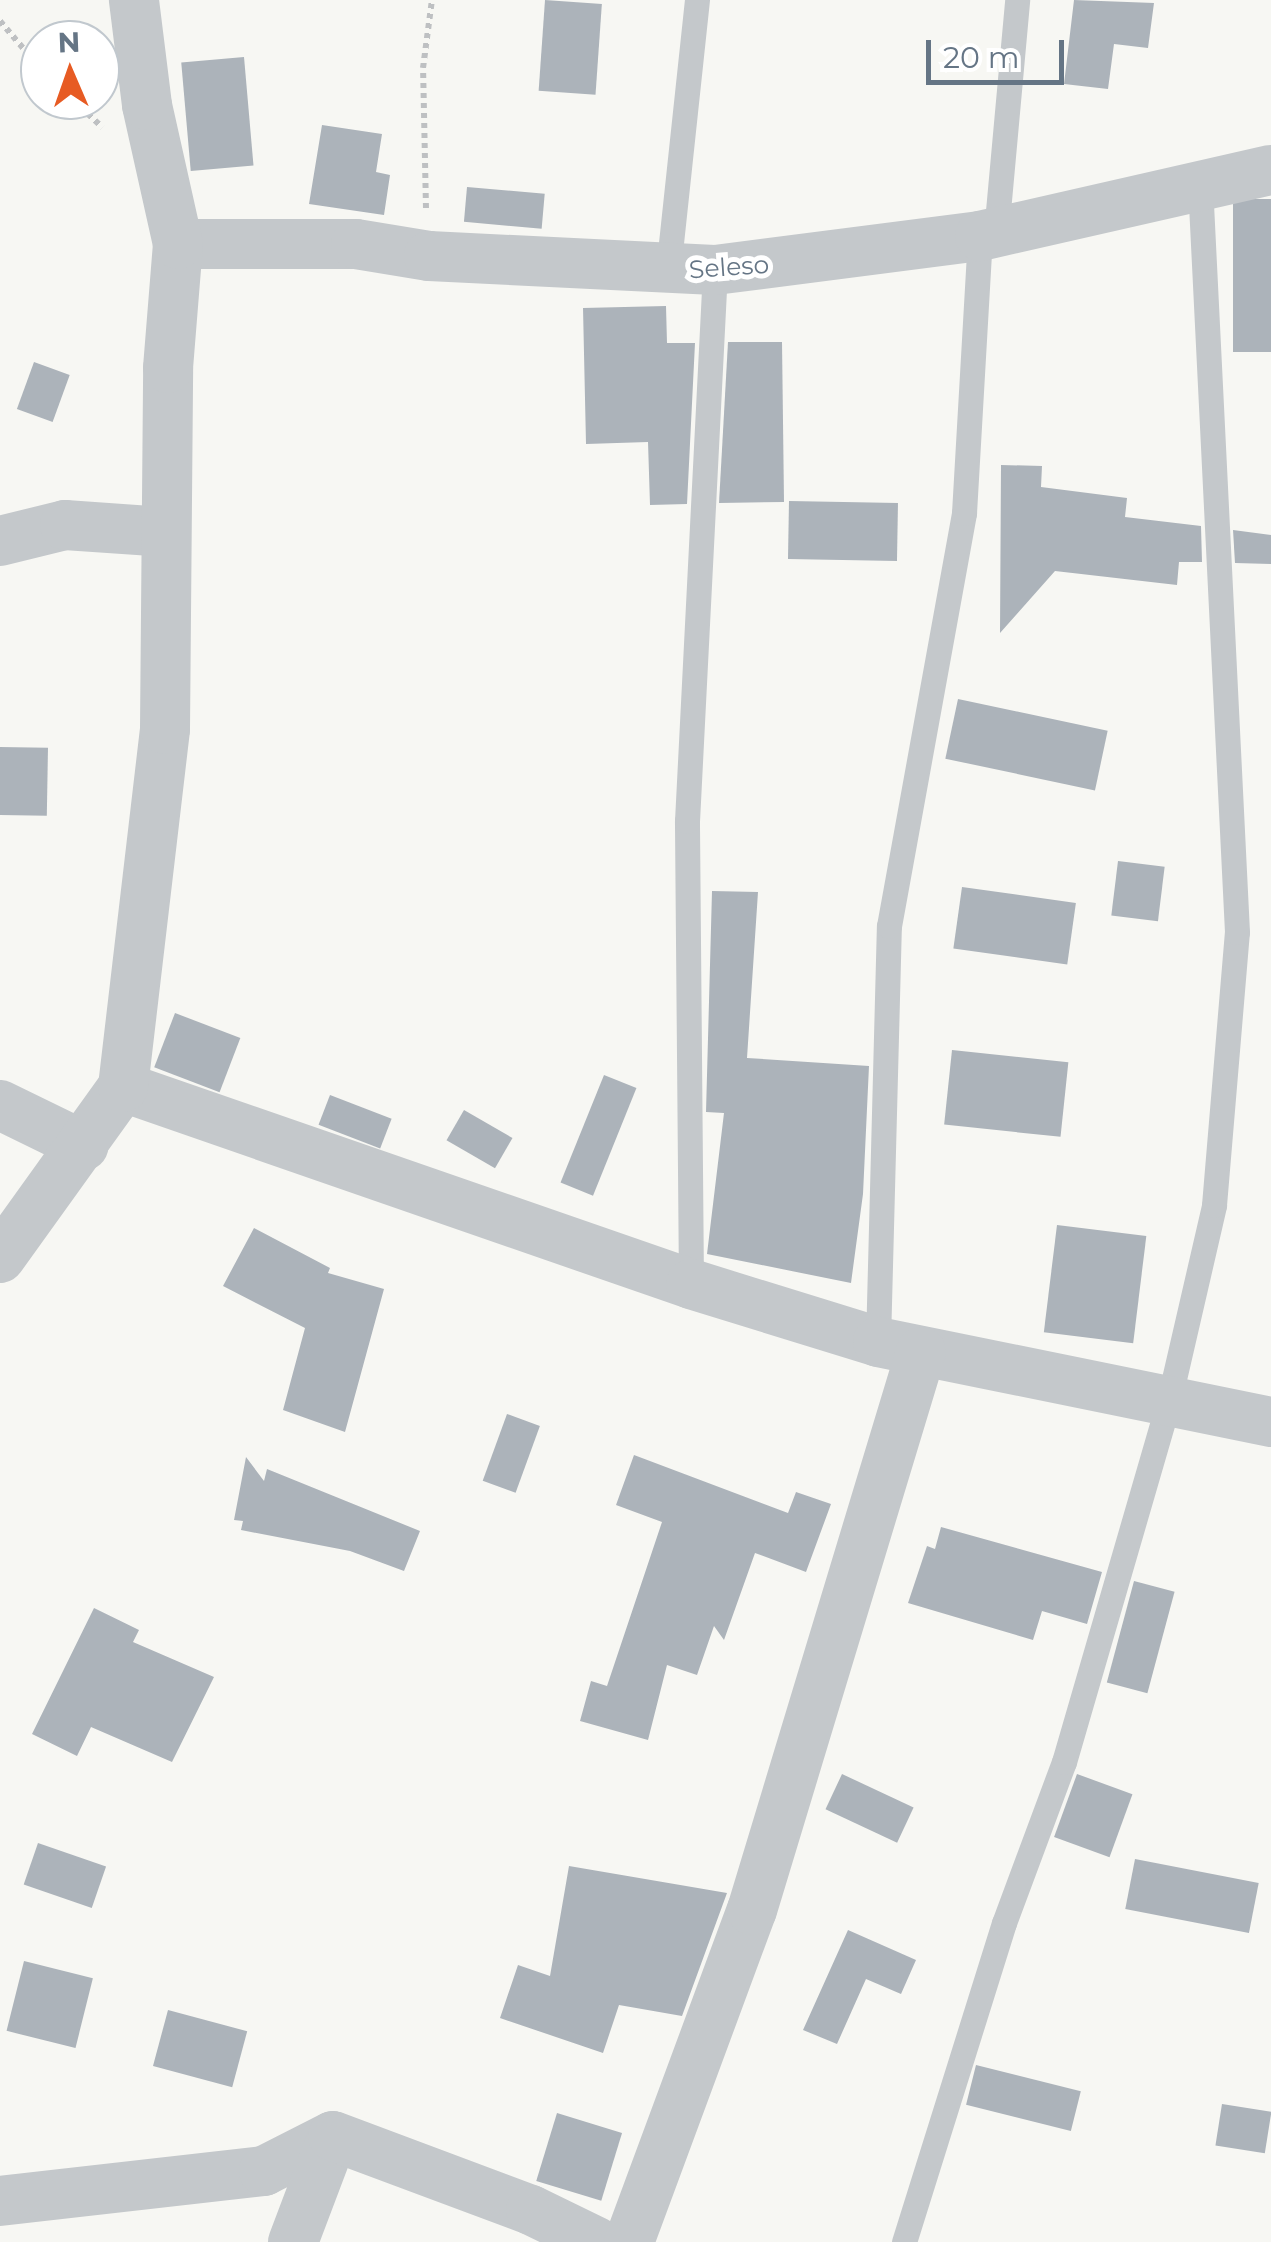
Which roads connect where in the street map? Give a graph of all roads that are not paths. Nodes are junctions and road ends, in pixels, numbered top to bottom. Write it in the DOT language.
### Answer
graph roads {
  1 [pos="134,0"];
  2 [pos="697,0"];
  3 [pos="1016,0"];
  4 [pos="1271,170"];
  5 [pos="1200,184"];
  6 [pos="988,234"];
  7 [pos="178,244"];
  8 [pos="691,270"];
  9 [pos="164,532"];
  10 [pos="0,541"];
  11 [pos="124,1087"];
  12 [pos="0,1105"];
  13 [pos="84,1146"];
  14 [pos="0,1258"];
  15 [pos="691,1284"];
  16 [pos="900,1347"];
  17 [pos="1168,1405"];
  18 [pos="1271,1422"];
  19 [pos="334,2136"];
  20 [pos="0,2201"];
  21 [pos="524,2226"];
  22 [pos="293,2242"];
  23 [pos="597,2242"];
  24 [pos="629,2242"];
  25 [pos="904,2242"];
  1 -- 7 [label="street"];
  2 -- 8 [label="lane"];
  3 -- 6 [label="lane"];
  4 -- 5 [label="street, Seleso"];
  5 -- 6 [label="street, Seleso"];
  5 -- 17 [label="lane"];
  6 -- 8 [label="street, Seleso"];
  6 -- 16 [label="lane"];
  7 -- 8 [label="street, Seleso"];
  7 -- 9 [label="street"];
  8 -- 15 [label="lane"];
  9 -- 10 [label="street"];
  9 -- 11 [label="street"];
  11 -- 13 [label="street"];
  11 -- 15 [label="street"];
  12 -- 13 [label="street"];
  13 -- 14 [label="street"];
  15 -- 16 [label="street"];
  16 -- 17 [label="street"];
  16 -- 24 [label="street"];
  17 -- 18 [label="street"];
  17 -- 25 [label="lane"];
  19 -- 20 [label="street"];
  19 -- 21 [label="street"];
  19 -- 22 [label="street"];
  21 -- 23 [label="street"];
}
